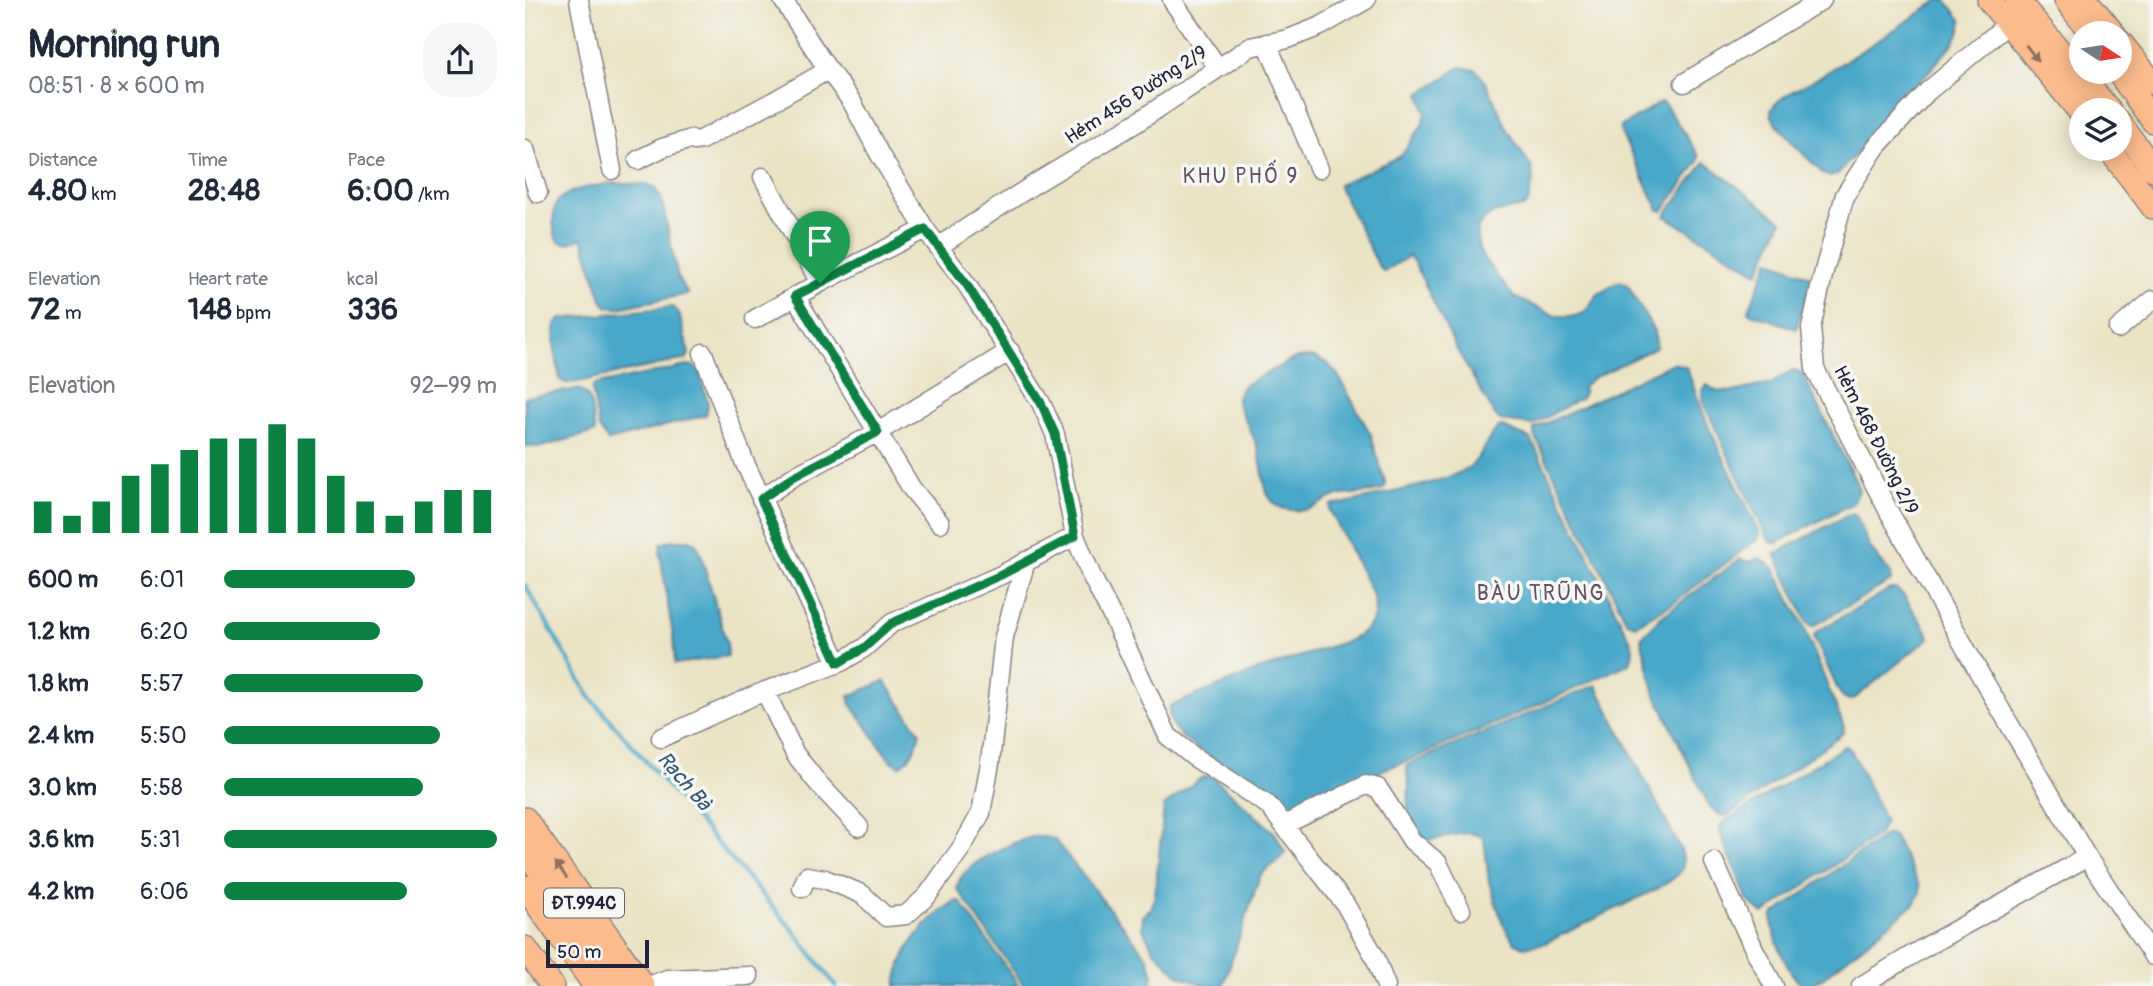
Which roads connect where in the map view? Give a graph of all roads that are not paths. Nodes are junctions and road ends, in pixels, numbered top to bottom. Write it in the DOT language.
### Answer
graph roads {
  1 [pos="579,0"];
  2 [pos="783,0"];
  3 [pos="1172,0"];
  4 [pos="1366,0"];
  5 [pos="1822,0"];
  6 [pos="1989,0"];
  7 [pos="2066,0"];
  8 [pos="2087,0"];
  9 [pos="2017,7"];
  10 [pos="2082,21"];
  11 [pos="2104,21"];
  12 [pos="1267,43"];
  13 [pos="2132,57"];
  14 [pos="1218,68"];
  15 [pos="828,69"];
  16 [pos="1684,83"];
  17 [pos="2153,83"];
  18 [pos="2127,84"];
  19 [pos="2072,98"];
  20 [pos="2098,98"];
  21 [pos="2153,121"];
  22 [pos="2132,148"];
  23 [pos="525,149"];
  24 [pos="638,160"];
  25 [pos="2140,164"];
  26 [pos="1319,169"];
  27 [pos="612,170"];
  28 [pos="763,177"];
  29 [pos="538,193"];
  30 [pos="2153,207"];
  31 [pos="925,229"];
  32 [pos="939,246"];
  33 [pos="820,283"];
  34 [pos="795,296"];
  35 [pos="2153,300"];
  36 [pos="755,319"];
  37 [pos="2118,329"];
  38 [pos="1010,351"];
  39 [pos="703,353"];
  40 [pos="878,432"];
  41 [pos="761,499"];
  42 [pos="940,523"];
  43 [pos="1075,536"];
  44 [pos="1026,561"];
  45 [pos="838,663"];
  46 [pos="765,691"];
  47 [pos="661,738"];
  48 [pos="525,819"];
  49 [pos="1284,825"];
  50 [pos="859,827"];
  51 [pos="525,850"];
  52 [pos="2087,857"];
  53 [pos="1714,862"];
  54 [pos="525,887"];
  55 [pos="803,888"];
  56 [pos="1461,910"];
  57 [pos="525,948"];
  58 [pos="2153,956"];
  59 [pos="749,976"];
  60 [pos="552,986"];
  61 [pos="595,986"];
  62 [pos="621,986"];
  63 [pos="643,986"];
  64 [pos="649,986"];
  65 [pos="1386,986"];
  66 [pos="1774,986"];
  67 [pos="1861,986"];
  1 -- 27 [label="street"];
  2 -- 15 [label="street"];
  3 -- 14 [label="street"];
  4 -- 12 [label="street, Hẻm 456 Đường 2/9"];
  5 -- 16 [label="street"];
  6 -- 9 [label="main road"];
  7 -- 10 [label="main road"];
  8 -- 11 [label="main road"];
  9 -- 19 [label="main road, one-way"];
  9 -- 20 [label="main road"];
  9 -- 52 [label="street, Hẻm 468 Đường 2/9"];
  12 -- 14 [label="street, Hẻm 456 Đường 2/9"];
  12 -- 26 [label="street"];
  13 -- 17 [label="main road"];
  14 -- 32 [label="street, Hẻm 456 Đường 2/9"];
  15 -- 24 [label="street"];
  15 -- 31 [label="street"];
  18 -- 21 [label="main road"];
  22 -- 25 [label="main road"];
  23 -- 29 [label="street"];
  25 -- 30 [label="main road"];
  28 -- 33 [label="street"];
  31 -- 32 [label="street"];
  31 -- 33 [label="street"];
  32 -- 38 [label="street"];
  33 -- 34 [label="street"];
  34 -- 36 [label="street"];
  34 -- 40 [label="street"];
  35 -- 37 [label="street"];
  38 -- 40 [label="street"];
  38 -- 43 [label="street"];
  39 -- 41 [label="street"];
  40 -- 41 [label="street"];
  40 -- 42 [label="street"];
  41 -- 45 [label="street"];
  43 -- 44 [label="street"];
  43 -- 49 [label="street"];
  44 -- 45 [label="street"];
  44 -- 55 [label="street"];
  45 -- 46 [label="street"];
  46 -- 47 [label="street"];
  46 -- 50 [label="street"];
  63 -- 48 [label="main road, ĐT.994C, one-way"];
  49 -- 56 [label="street"];
  49 -- 65 [label="street"];
  51 -- 62 [label="main road, ĐT.994C"];
  52 -- 58 [label="street, Hẻm 468 Đường 2/9"];
  52 -- 67 [label="street"];
  53 -- 66 [label="street"];
  54 -- 61 [label="main road, ĐT.994C"];
  57 -- 60 [label="main road"];
  59 -- 64 [label="street"];
}
